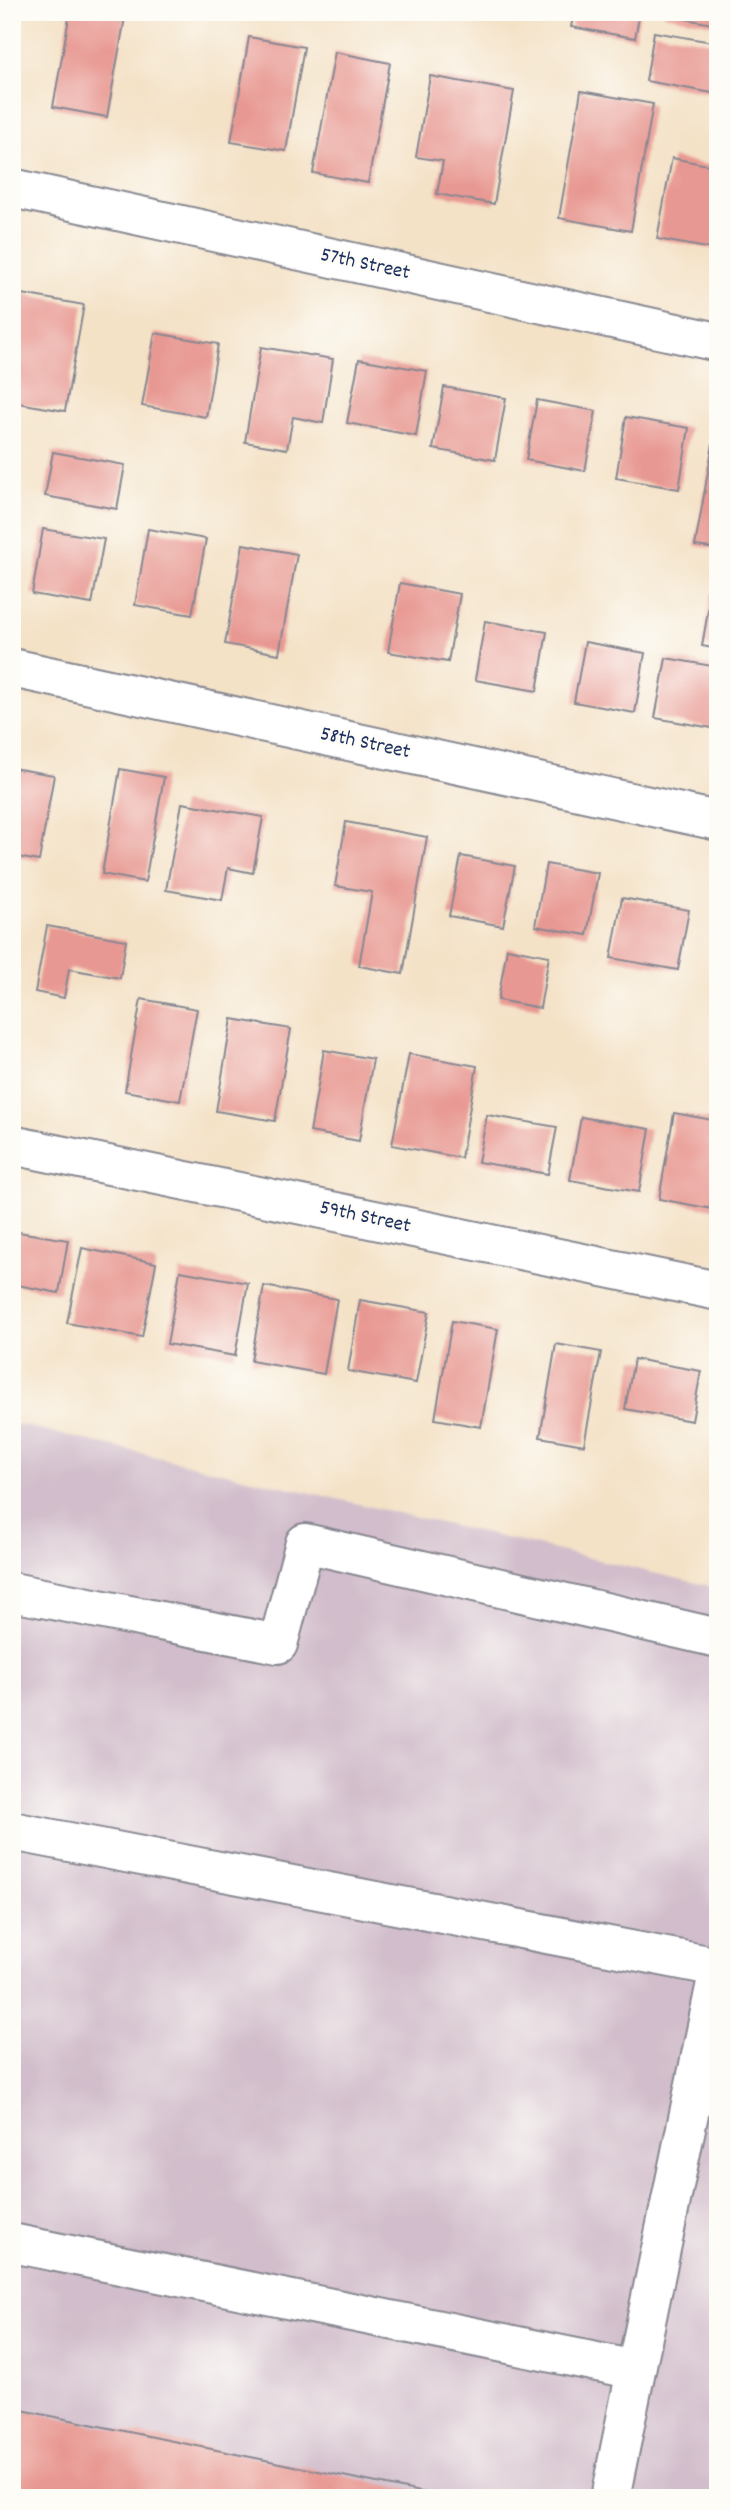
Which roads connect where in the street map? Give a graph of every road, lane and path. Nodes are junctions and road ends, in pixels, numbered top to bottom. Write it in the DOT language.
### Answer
graph roads {
  1 [pos="12,188"];
  2 [pos="718,342"];
  3 [pos="12,668"];
  4 [pos="718,821"];
  5 [pos="12,1145"];
  6 [pos="718,1291"];
  7 [pos="12,1592"];
  8 [pos="718,1638"];
  9 [pos="12,1831"];
  10 [pos="718,1967"];
  11 [pos="718,1973"];
  12 [pos="12,2243"];
  13 [pos="636,2370"];
  14 [pos="610,2498"];
  1 -- 2 [label="street, 57th Street"];
  3 -- 4 [label="street, 58th Street"];
  5 -- 6 [label="street, 59th Street"];
  7 -- 8 [label="street"];
  9 -- 10 [label="street"];
  11 -- 13 [label="street"];
  12 -- 13 [label="street"];
  13 -- 14 [label="street"];
}
